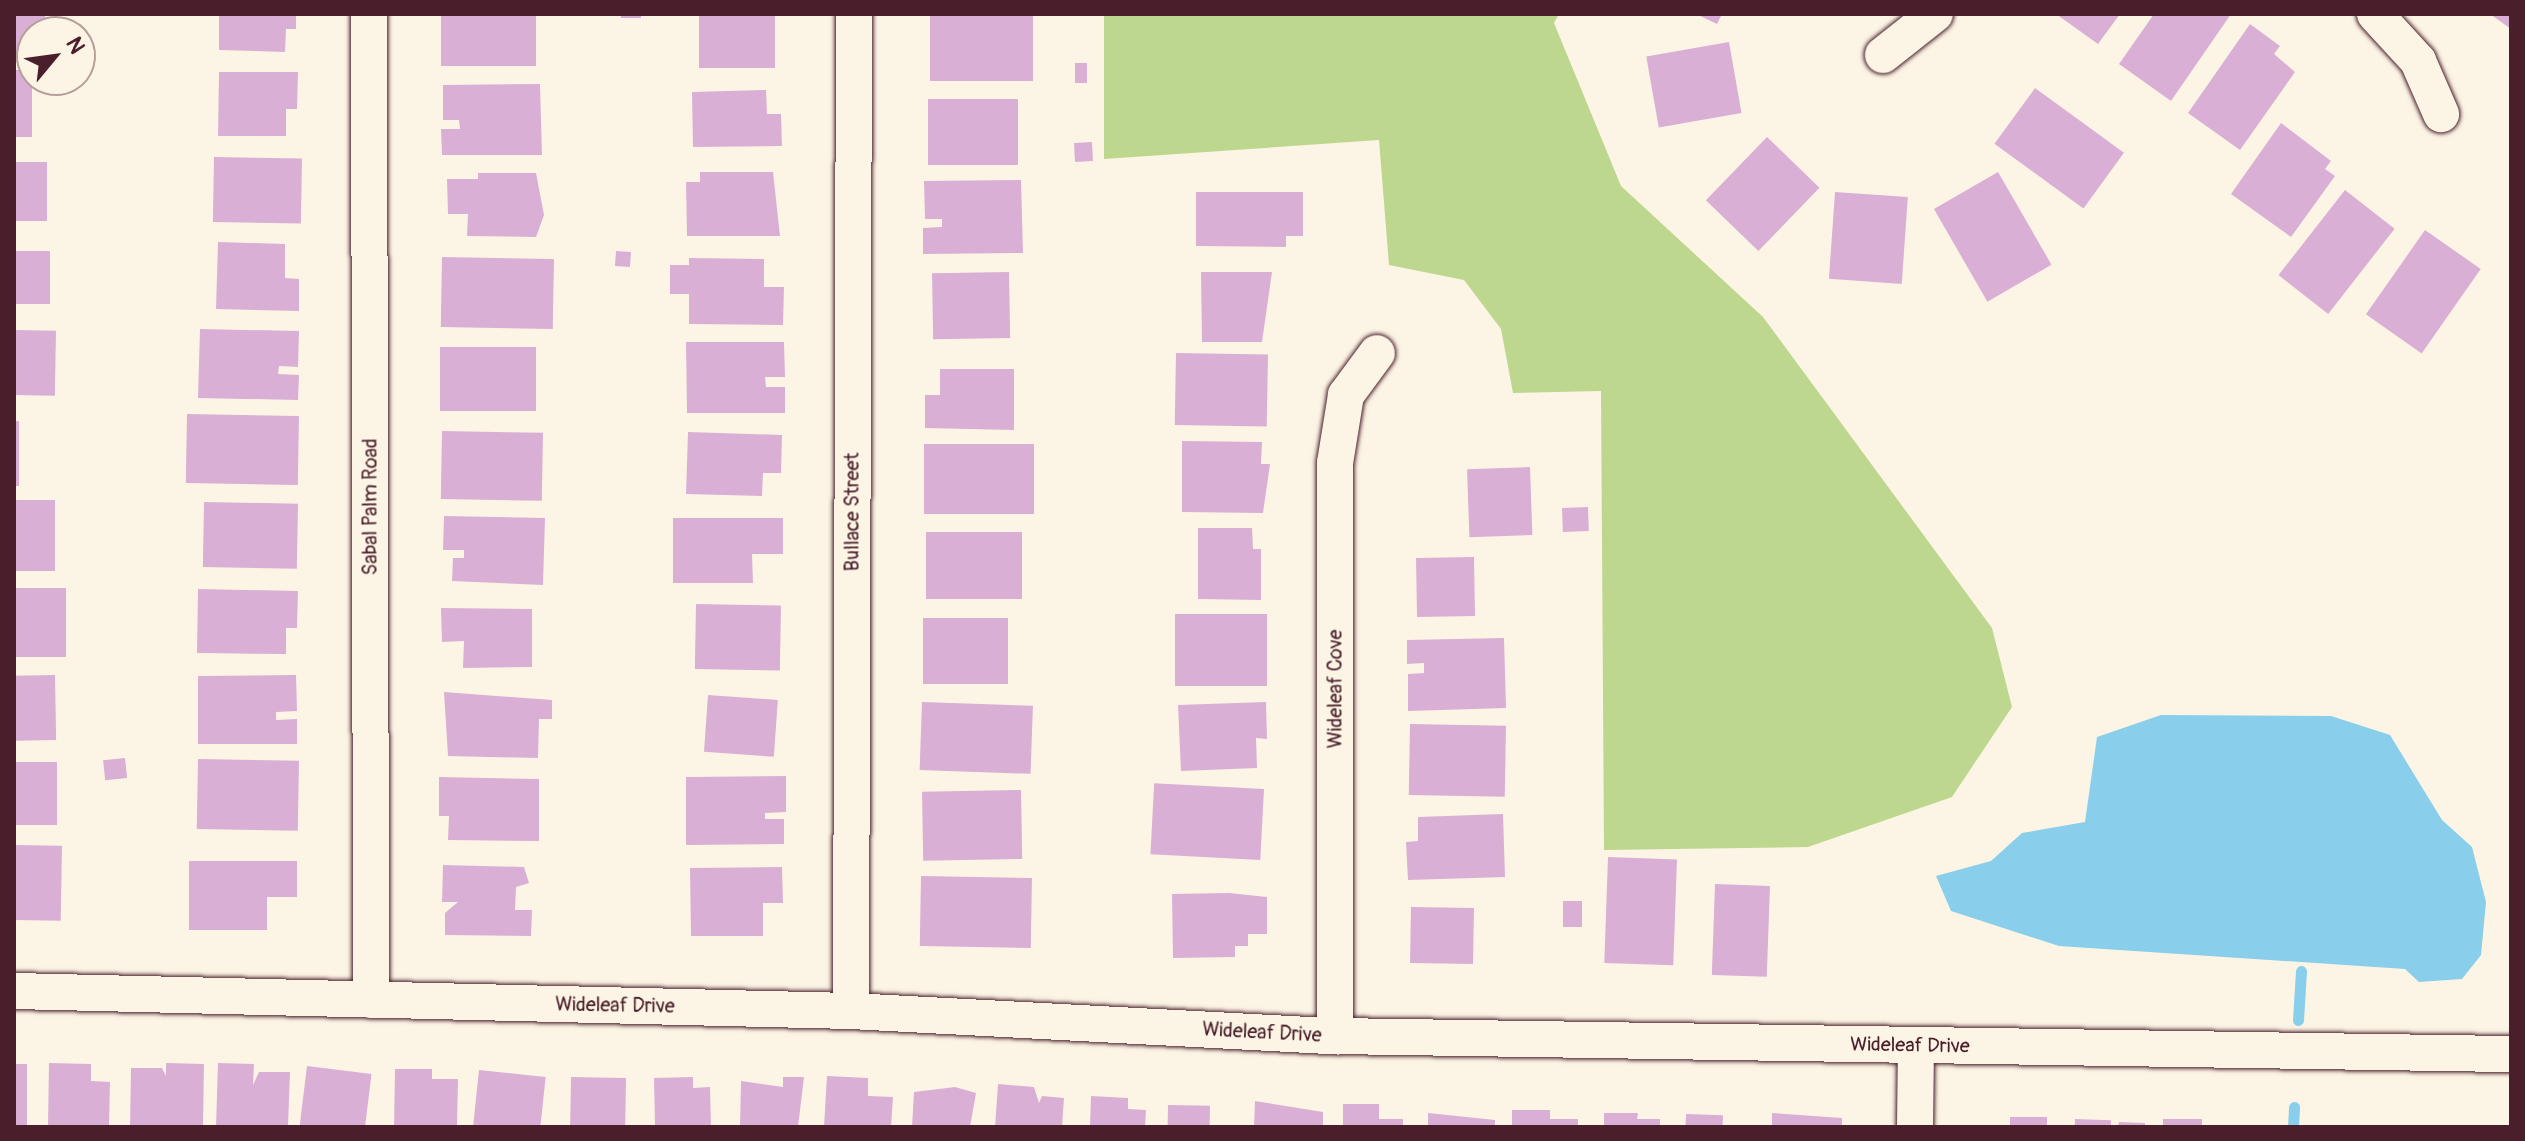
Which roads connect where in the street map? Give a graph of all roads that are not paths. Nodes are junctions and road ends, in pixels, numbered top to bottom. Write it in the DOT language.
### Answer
graph roads {
  1 [pos="369,14"];
  2 [pos="854,14"];
  3 [pos="1935,14"];
  4 [pos="2375,14"];
  5 [pos="1883,55"];
  6 [pos="2441,114"];
  7 [pos="1377,353"];
  8 [pos="14,991"];
  9 [pos="371,1000"];
  10 [pos="851,1011"];
  11 [pos="1335,1036"];
  12 [pos="1916,1046"];
  13 [pos="2511,1054"];
  14 [pos="1915,1127"];
  1 -- 9 [label="street, Sabal Palm Road"];
  2 -- 10 [label="street, Bullace Street"];
  3 -- 5 [label="street"];
  4 -- 6 [label="street"];
  7 -- 11 [label="street, Wideleaf Cove"];
  8 -- 9 [label="street, Wideleaf Drive"];
  9 -- 10 [label="street, Wideleaf Drive"];
  10 -- 11 [label="street, Wideleaf Drive"];
  11 -- 12 [label="street, Wideleaf Drive"];
  12 -- 13 [label="street, Wideleaf Drive"];
  12 -- 14 [label="street"];
}
